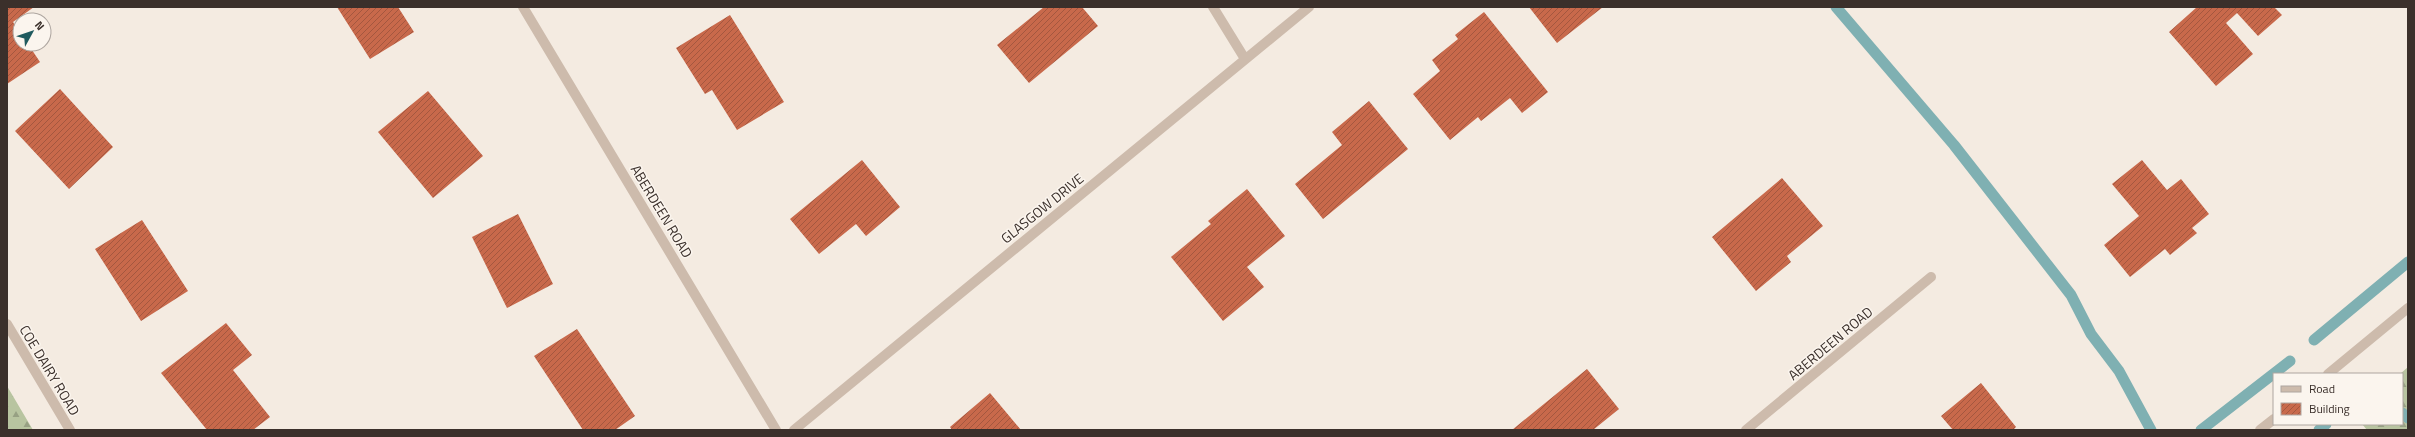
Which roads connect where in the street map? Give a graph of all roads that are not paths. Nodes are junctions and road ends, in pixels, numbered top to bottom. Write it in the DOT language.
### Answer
graph roads {
  1 [pos="523,7"];
  2 [pos="1213,7"];
  3 [pos="1309,7"];
  4 [pos="1245,59"];
  5 [pos="1931,277"];
  6 [pos="2408,308"];
  7 [pos="7,324"];
  8 [pos="2329,373"];
  9 [pos="2273,420"];
  10 [pos="70,430"];
  11 [pos="776,430"];
  12 [pos="794,430"];
  13 [pos="1746,430"];
  14 [pos="2260,430"];
  1 -- 11 [label="street, ABERDEEN ROAD"];
  2 -- 4 [label="street"];
  3 -- 4 [label="street, GLASGOW DRIVE"];
  4 -- 12 [label="street, GLASGOW DRIVE"];
  5 -- 13 [label="street, ABERDEEN ROAD"];
  6 -- 8 [label="street"];
  7 -- 10 [label="street, COE DAIRY ROAD"];
  9 -- 14 [label="street"];
}
